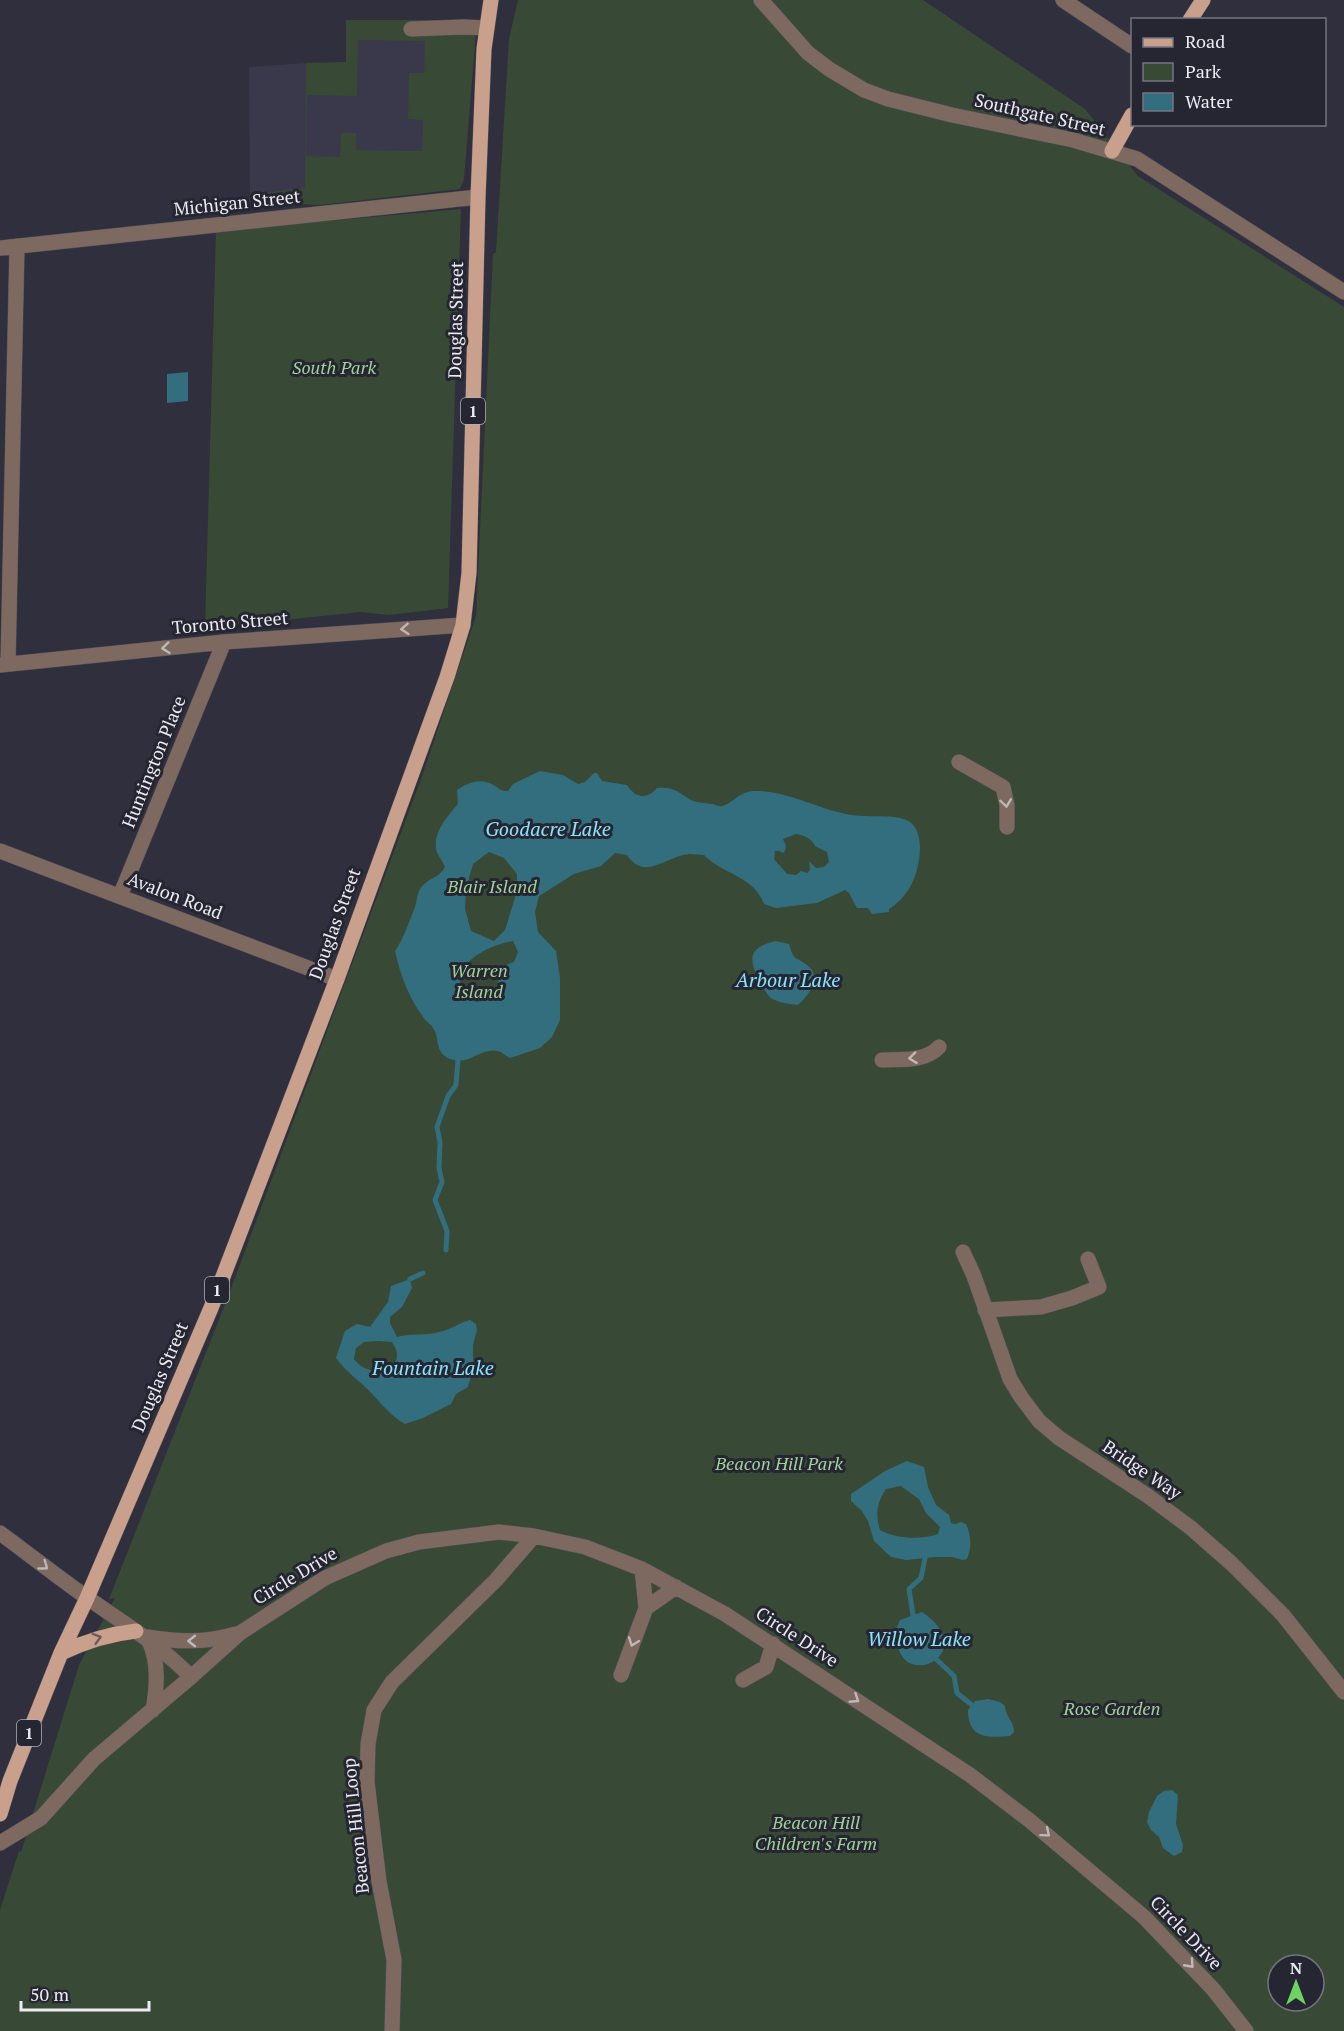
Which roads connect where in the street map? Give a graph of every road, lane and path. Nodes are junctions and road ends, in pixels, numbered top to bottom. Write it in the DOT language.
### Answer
graph roads {
  1 [pos="491,0"];
  2 [pos="761,0"];
  3 [pos="1063,0"];
  4 [pos="1203,0"];
  5 [pos="1191,18"];
  6 [pos="487,28"];
  7 [pos="411,29"];
  8 [pos="1131,45"];
  9 [pos="1131,117"];
  10 [pos="1112,151"];
  11 [pos="478,197"];
  12 [pos="17,246"];
  13 [pos="0,248"];
  14 [pos="1344,292"];
  15 [pos="463,625"];
  16 [pos="224,642"];
  17 [pos="4,665"];
  18 [pos="959,762"];
  19 [pos="1007,827"];
  20 [pos="0,851"];
  21 [pos="120,896"];
  22 [pos="337,979"];
  23 [pos="939,1047"];
  24 [pos="882,1060"];
  25 [pos="963,1252"];
  26 [pos="1088,1259"];
  27 [pos="985,1310"];
  28 [pos="0,1533"];
  29 [pos="534,1536"];
  30 [pos="642,1569"];
  31 [pos="676,1587"];
  32 [pos="87,1598"];
  33 [pos="646,1608"];
  34 [pos="240,1633"];
  35 [pos="143,1636"];
  36 [pos="773,1644"];
  37 [pos="61,1653"];
  38 [pos="621,1675"];
  39 [pos="191,1677"];
  40 [pos="743,1680"];
  41 [pos="1344,1692"];
  42 [pos="153,1710"];
  43 [pos="0,1814"];
  44 [pos="0,1843"];
  45 [pos="392,2031"];
  46 [pos="1246,2031"];
  1 -- 6 [label="main road, Douglas Street / 1"];
  2 -- 10 [label="street, Southgate Street"];
  3 -- 8 [label="street"];
  4 -- 5 [label="main road"];
  6 -- 7 [label="street"];
  6 -- 11 [label="main road, Douglas Street / 1"];
  9 -- 10 [label="main road"];
  10 -- 14 [label="street, Southgate Street"];
  11 -- 12 [label="street, Michigan Street"];
  11 -- 15 [label="main road, Douglas Street / 1"];
  12 -- 13 [label="street, Michigan Street"];
  12 -- 17 [label="street"];
  15 -- 16 [label="street, Toronto Street, one-way"];
  15 -- 22 [label="main road, Douglas Street / 1"];
  16 -- 17 [label="street, Toronto Street, one-way"];
  16 -- 21 [label="street, Huntington Place"];
  18 -- 19 [label="street, one-way"];
  20 -- 21 [label="street, Avalon Road"];
  21 -- 22 [label="street, Avalon Road"];
  22 -- 32 [label="main road, Douglas Street / 1"];
  23 -- 24 [label="street, one-way"];
  25 -- 27 [label="street, Bridge Way"];
  26 -- 27 [label="street"];
  27 -- 41 [label="street, Bridge Way"];
  28 -- 32 [label="street, Circle Drive, one-way"];
  29 -- 30 [label="street, Circle Drive"];
  29 -- 34 [label="street, Circle Drive"];
  29 -- 45 [label="street, Beacon Hill Loop"];
  30 -- 31 [label="street, Circle Drive"];
  30 -- 33 [label="street"];
  31 -- 33 [label="street"];
  31 -- 36 [label="street, Circle Drive"];
  32 -- 35 [label="street, Circle Drive"];
  32 -- 37 [label="main road, Douglas Street / 1"];
  33 -- 38 [label="street, one-way"];
  34 -- 35 [label="street, Circle Drive, one-way"];
  34 -- 39 [label="street, Circle Drive"];
  37 -- 35 [label="main road, one-way"];
  35 -- 39 [label="street, Circle Drive"];
  35 -- 42 [label="street"];
  36 -- 40 [label="street"];
  36 -- 46 [label="street, Circle Drive, one-way"];
  37 -- 43 [label="main road, Douglas Street / 1"];
  39 -- 42 [label="street, Circle Drive"];
  42 -- 44 [label="street, Circle Drive"];
}
